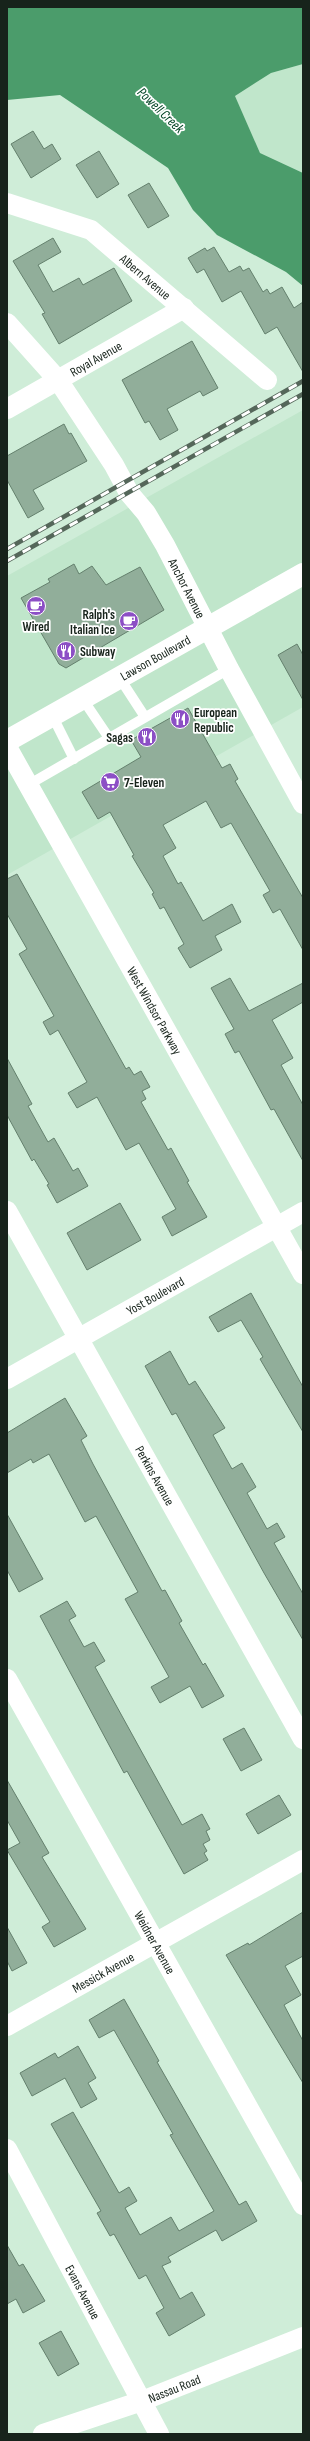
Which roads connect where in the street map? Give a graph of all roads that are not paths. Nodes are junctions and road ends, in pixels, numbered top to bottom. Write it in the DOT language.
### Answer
graph roads {
  1 [pos="7,203"];
  2 [pos="184,308"];
  3 [pos="7,323"];
  4 [pos="58,380"];
  5 [pos="267,380"];
  6 [pos="7,409"];
  7 [pos="303,574"];
  8 [pos="208,628"];
  9 [pos="229,669"];
  10 [pos="119,677"];
  11 [pos="82,698"];
  12 [pos="52,715"];
  13 [pos="145,717"];
  14 [pos="109,738"];
  15 [pos="7,741"];
  16 [pos="7,747"];
  17 [pos="74,759"];
  18 [pos="28,785"];
  19 [pos="303,804"];
  20 [pos="7,1211"];
  21 [pos="303,1212"];
  22 [pos="276,1227"];
  23 [pos="303,1274"];
  24 [pos="78,1339"];
  25 [pos="7,1379"];
  26 [pos="7,1679"];
  27 [pos="303,1739"];
  28 [pos="303,1860"];
  29 [pos="155,1943"];
  30 [pos="7,2026"];
  31 [pos="7,2149"];
  32 [pos="303,2205"];
  33 [pos="303,2337"];
  34 [pos="142,2401"];
  35 [pos="43,2434"];
  36 [pos="160,2434"];
  1 -- 2 [label="street, Albern Avenue"];
  2 -- 4 [label="street, Royal Avenue"];
  2 -- 5 [label="street, Albern Avenue"];
  3 -- 4 [label="street, Anchor Avenue"];
  4 -- 6 [label="street, Royal Avenue"];
  4 -- 8 [label="street, Anchor Avenue"];
  7 -- 8 [label="main road, Lawson Boulevard"];
  8 -- 9 [label="street, Anchor Avenue"];
  8 -- 10 [label="main road, Lawson Boulevard"];
  9 -- 13 [label="lane"];
  9 -- 19 [label="street, Anchor Avenue"];
  10 -- 11 [label="main road, Lawson Boulevard"];
  10 -- 13 [label="lane"];
  11 -- 12 [label="main road, Lawson Boulevard"];
  11 -- 14 [label="lane"];
  12 -- 15 [label="main road, Lawson Boulevard"];
  12 -- 17 [label="lane"];
  13 -- 14 [label="lane"];
  14 -- 17 [label="lane"];
  16 -- 18 [label="street, West Windsor Parkway"];
  17 -- 18 [label="lane"];
  18 -- 22 [label="street, West Windsor Parkway"];
  20 -- 24 [label="street, Perkins Avenue"];
  21 -- 22 [label="street, Yost Boulevard"];
  22 -- 23 [label="street, West Windsor Parkway"];
  22 -- 24 [label="street, Yost Boulevard"];
  24 -- 25 [label="street, Yost Boulevard"];
  24 -- 27 [label="street, Perkins Avenue"];
  26 -- 29 [label="street, Weidner Avenue"];
  28 -- 29 [label="street, Messick Avenue"];
  29 -- 30 [label="street, Messick Avenue"];
  29 -- 32 [label="street, Weidner Avenue"];
  31 -- 34 [label="street, Evans Avenue"];
  33 -- 34 [label="street, Nassau Road"];
  34 -- 35 [label="street, Nassau Road"];
  34 -- 36 [label="street, Evans Avenue"];
}
